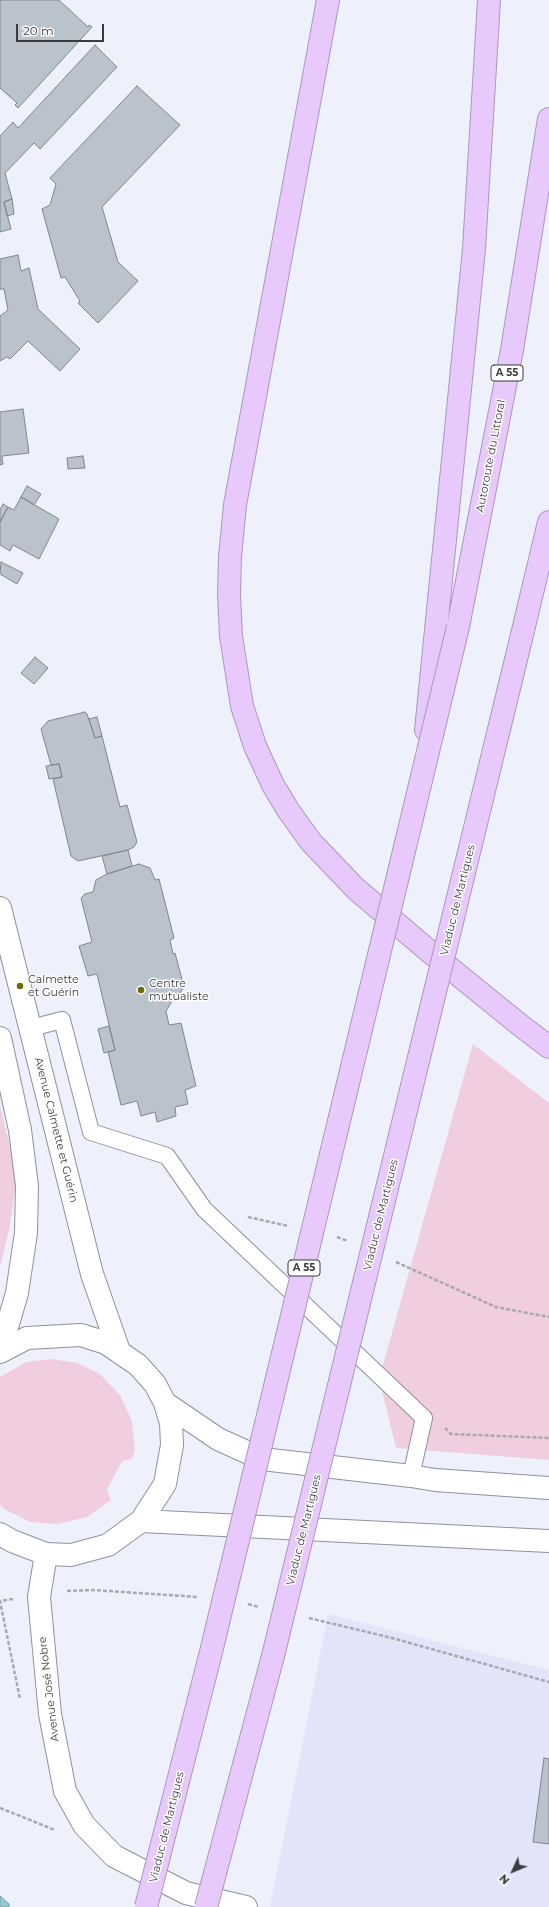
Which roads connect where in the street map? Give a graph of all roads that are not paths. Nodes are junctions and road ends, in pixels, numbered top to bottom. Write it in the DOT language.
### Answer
graph roads {
  1 [pos="328,0"];
  2 [pos="489,0"];
  3 [pos="549,118"];
  4 [pos="549,522"];
  5 [pos="458,627"];
  6 [pos="422,777"];
  7 [pos="0,908"];
  8 [pos="31,1028"];
  9 [pos="0,1038"];
  10 [pos="549,1047"];
  11 [pos="0,1341"];
  12 [pos="119,1351"];
  13 [pos="0,1352"];
  14 [pos="165,1403"];
  15 [pos="411,1476"];
  16 [pos="549,1488"];
  17 [pos="141,1521"];
  18 [pos="0,1534"];
  19 [pos="549,1541"];
  20 [pos="46,1554"];
  21 [pos="146,1907"];
  22 [pos="206,1907"];
  23 [pos="246,1907"];
  1 -- 10 [label="highway"];
  2 -- 6 [label="highway, bridge"];
  3 -- 5 [label="highway, Autoroute du Littoral / A 55"];
  4 -- 22 [label="highway, Viaduc de Martigues, bridge"];
  5 -- 6 [label="highway, Viaduc de Martigues / A 55, bridge"];
  6 -- 21 [label="highway, Viaduc de Martigues / A 55, bridge"];
  7 -- 8 [label="main road, Avenue Calmette et Guérin"];
  8 -- 12 [label="main road, Avenue Calmette et Guérin"];
  8 -- 15 [label="lane"];
  9 -- 11 [label="main road"];
  12 -- 13 [label="main road"];
  12 -- 14 [label="main road"];
  14 -- 15 [label="main road"];
  14 -- 17 [label="main road"];
  15 -- 16 [label="main road"];
  17 -- 19 [label="main road"];
  17 -- 20 [label="main road"];
  18 -- 20 [label="main road"];
  20 -- 23 [label="main road, Avenue José Nobre"];
}
